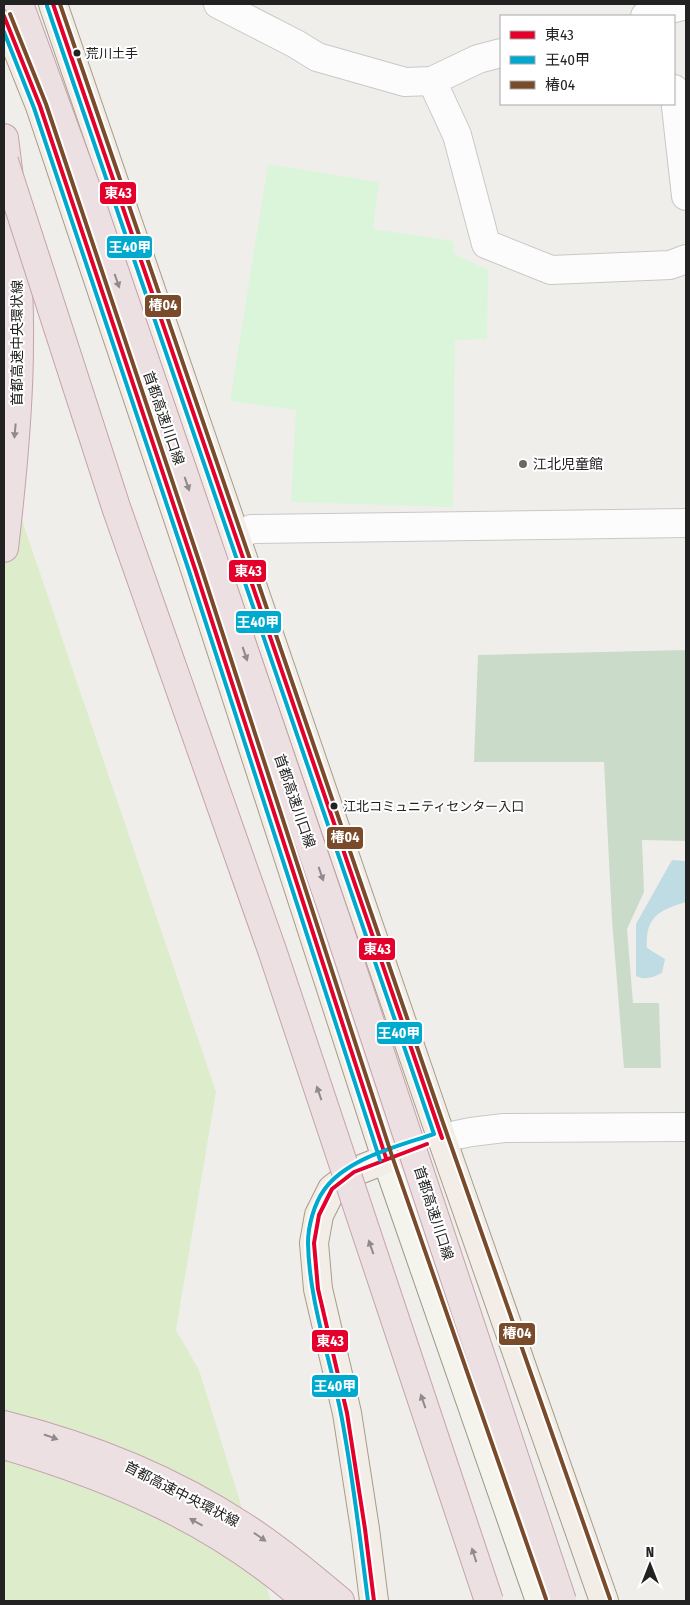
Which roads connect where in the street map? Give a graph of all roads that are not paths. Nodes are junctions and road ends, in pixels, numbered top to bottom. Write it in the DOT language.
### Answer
graph roads {
  1 [pos="20,4"];
  2 [pos="53,4"];
  3 [pos="218,4"];
  4 [pos="4,16"];
  5 [pos="500,53"];
  6 [pos="432,81"];
  7 [pos="675,98"];
  8 [pos="4,138"];
  9 [pos="4,161"];
  10 [pos="686,196"];
  11 [pos="686,259"];
  12 [pos="686,523"];
  13 [pos="236,538"];
  14 [pos="4,548"];
  15 [pos="195,569"];
  16 [pos="686,1127"];
  17 [pos="442,1138"];
  18 [pos="386,1158"];
  19 [pos="4,1425"];
  20 [pos="4,1445"];
  21 [pos="307,1601"];
  22 [pos="340,1601"];
  23 [pos="374,1601"];
  24 [pos="489,1601"];
  25 [pos="540,1601"];
  26 [pos="562,1601"];
  27 [pos="604,1601"];
  1 -- 26 [label="highway, 首都高速川口線, one-way, bridge"];
  2 -- 13 [label="main road"];
  3 -- 6 [label="street"];
  4 -- 15 [label="main road"];
  5 -- 6 [label="street"];
  6 -- 11 [label="street"];
  7 -- 10 [label="street"];
  8 -- 14 [label="highway, 首都高速中央環状線, one-way, bridge"];
  24 -- 9 [label="highway, one-way, bridge"];
  12 -- 13 [label="street"];
  13 -- 15 [label="street"];
  13 -- 17 [label="main road"];
  15 -- 18 [label="main road"];
  16 -- 17 [label="street"];
  17 -- 18 [label="main road"];
  17 -- 27 [label="main road"];
  18 -- 23 [label="main road"];
  18 -- 25 [label="main road"];
  19 -- 22 [label="highway, 首都高速中央環状線, one-way"];
  21 -- 20 [label="highway, 首都高速中央環状線, one-way"];
}
